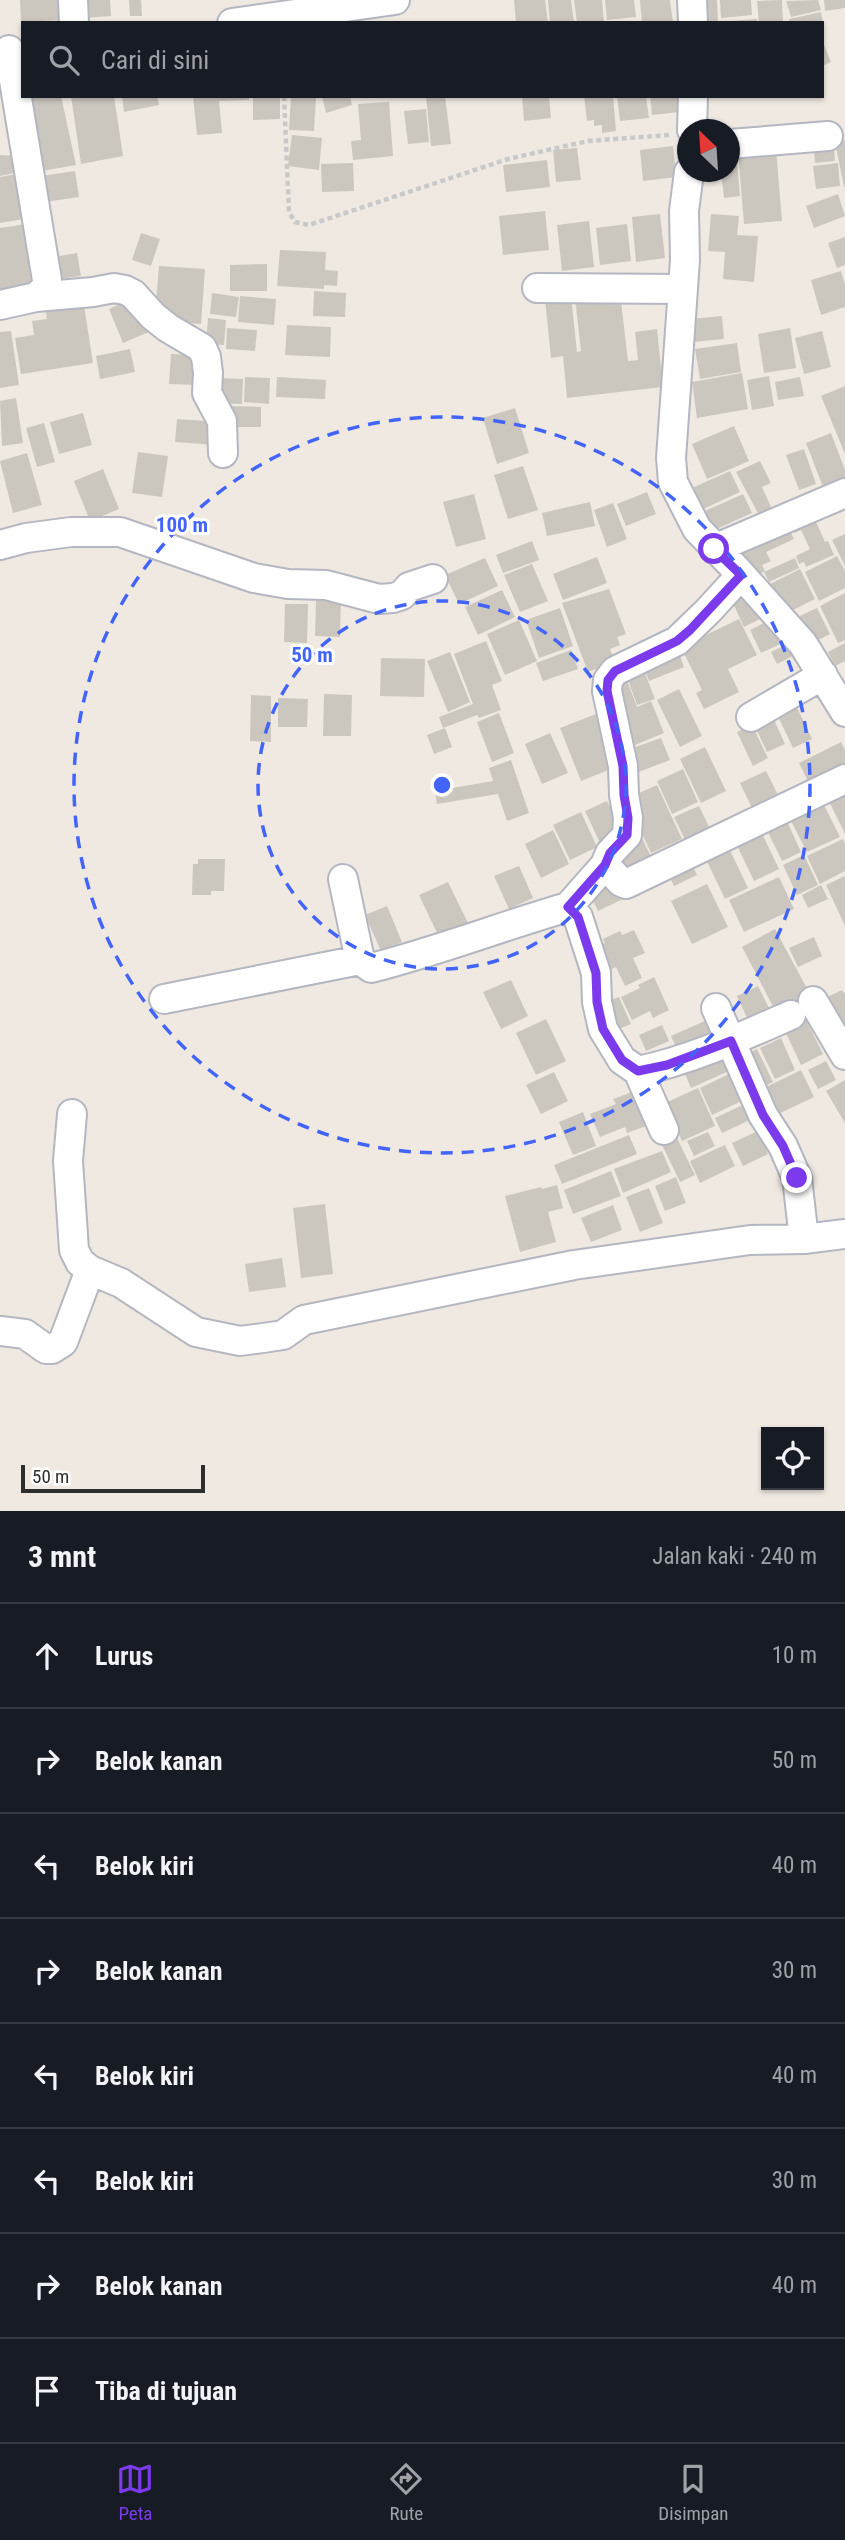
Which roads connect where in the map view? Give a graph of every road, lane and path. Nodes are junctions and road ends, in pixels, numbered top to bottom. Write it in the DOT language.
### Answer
graph roads {
  1 [pos="73,0"];
  2 [pos="395,0"];
  3 [pos="692,0"];
  4 [pos="74,21"];
  5 [pos="246,21"];
  6 [pos="693,21"];
  7 [pos="11,50"];
  8 [pos="284,98"];
  9 [pos="692,98"];
  10 [pos="687,119"];
  11 [pos="677,133"];
  12 [pos="828,136"];
  13 [pos="740,143"];
  14 [pos="688,182"];
  15 [pos="537,288"];
  16 [pos="683,289"];
  17 [pos="36,297"];
  18 [pos="0,304"];
  19 [pos="223,453"];
  20 [pos="845,493"];
  21 [pos="0,543"];
  22 [pos="714,549"];
  23 [pos="741,575"];
  24 [pos="433,579"];
  25 [pos="823,676"];
  26 [pos="845,712"];
  27 [pos="751,717"];
  28 [pos="845,779"];
  29 [pos="605,865"];
  30 [pos="343,878"];
  31 [pos="568,907"];
  32 [pos="360,960"];
  33 [pos="164,999"];
  34 [pos="716,1008"];
  35 [pos="731,1041"];
  36 [pos="845,1055"];
  37 [pos="638,1071"];
  38 [pos="72,1114"];
  39 [pos="663,1130"];
  40 [pos="845,1234"];
  41 [pos="804,1239"];
  42 [pos="90,1269"];
  43 [pos="0,1331"];
  1 -- 4 [label="street"];
  2 -- 5 [label="street"];
  3 -- 6 [label="street"];
  7 -- 17 [label="street"];
  8 -- 11 [label="path"];
  9 -- 10 [label="street"];
  12 -- 13 [label="street"];
  14 -- 16 [label="street"];
  15 -- 16 [label="street"];
  16 -- 22 [label="street"];
  17 -- 18 [label="street"];
  17 -- 19 [label="street"];
  20 -- 22 [label="street"];
  21 -- 24 [label="street"];
  22 -- 23 [label="street"];
  23 -- 25 [label="street"];
  23 -- 29 [label="street"];
  25 -- 26 [label="street"];
  25 -- 27 [label="street"];
  28 -- 29 [label="street"];
  29 -- 31 [label="street"];
  30 -- 32 [label="street"];
  31 -- 32 [label="street"];
  31 -- 37 [label="street"];
  32 -- 33 [label="street"];
  34 -- 35 [label="street"];
  35 -- 36 [label="street"];
  35 -- 37 [label="street"];
  35 -- 41 [label="street"];
  37 -- 39 [label="street"];
  38 -- 42 [label="street"];
  40 -- 41 [label="street"];
  41 -- 42 [label="street"];
  42 -- 43 [label="street"];
}
